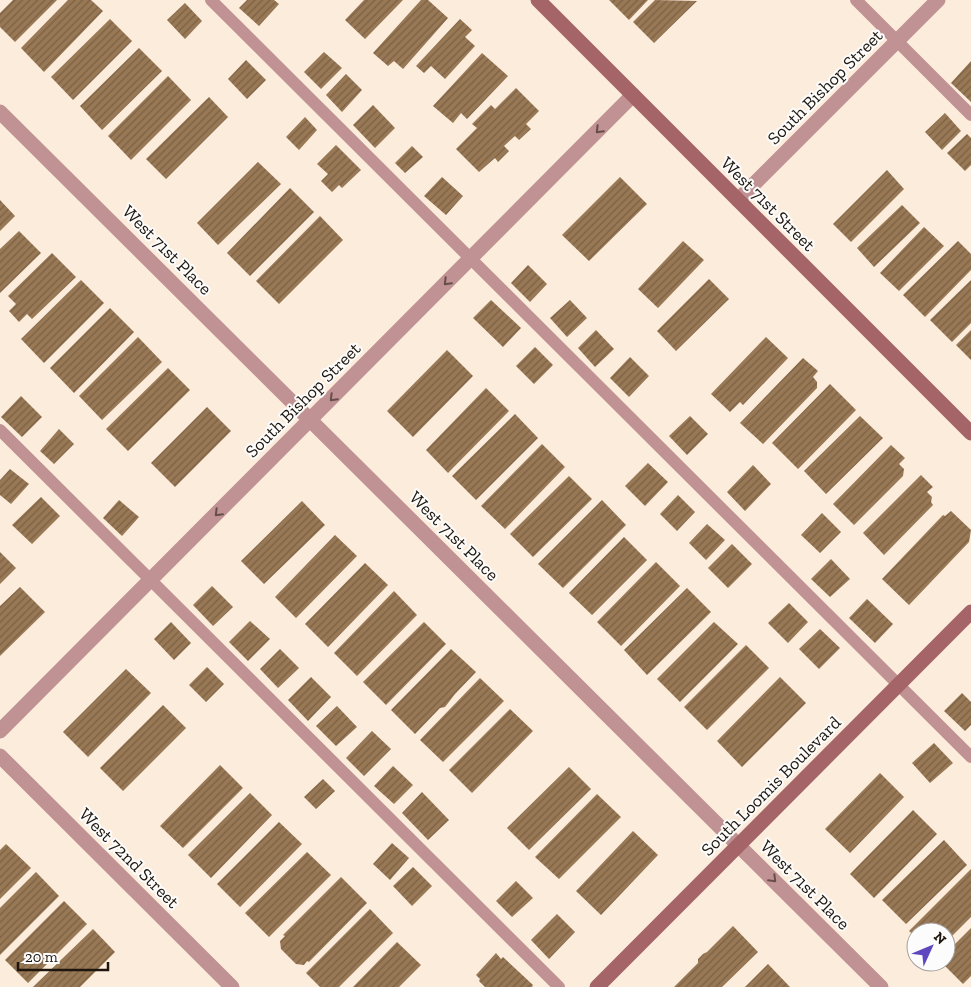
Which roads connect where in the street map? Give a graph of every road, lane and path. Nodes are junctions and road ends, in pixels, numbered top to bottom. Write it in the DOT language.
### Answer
graph roads {
  1 [pos="211,0"];
  2 [pos="538,0"];
  3 [pos="856,0"];
  4 [pos="938,0"];
  5 [pos="897,41"];
  6 [pos="633,95"];
  7 [pos="0,112"];
  8 [pos="971,115"];
  9 [pos="738,200"];
  10 [pos="470,259"];
  11 [pos="311,419"];
  12 [pos="0,430"];
  13 [pos="971,433"];
  14 [pos="151,580"];
  15 [pos="971,612"];
  16 [pos="898,685"];
  17 [pos="0,731"];
  18 [pos="0,756"];
  19 [pos="971,757"];
  20 [pos="739,845"];
  21 [pos="232,987"];
  22 [pos="559,987"];
  23 [pos="598,987"];
  24 [pos="881,987"];
  1 -- 10 [label="lane"];
  2 -- 6 [label="main road, West 71st Street"];
  3 -- 5 [label="lane"];
  4 -- 5 [label="street, South Bishop Street"];
  5 -- 8 [label="lane"];
  5 -- 9 [label="street, South Bishop Street"];
  6 -- 9 [label="main road, West 71st Street"];
  6 -- 10 [label="street, South Bishop Street, one-way"];
  7 -- 11 [label="street, West 71st Place"];
  9 -- 13 [label="main road, West 71st Street"];
  10 -- 11 [label="street, South Bishop Street, one-way"];
  10 -- 16 [label="lane"];
  11 -- 14 [label="street, South Bishop Street, one-way"];
  11 -- 20 [label="street, West 71st Place"];
  12 -- 14 [label="lane"];
  14 -- 17 [label="street, South Bishop Street"];
  14 -- 22 [label="lane"];
  15 -- 16 [label="main road, South Loomis Boulevard"];
  16 -- 19 [label="lane"];
  16 -- 20 [label="main road, South Loomis Boulevard"];
  18 -- 21 [label="street, West 72nd Street"];
  20 -- 23 [label="main road, South Loomis Boulevard"];
  20 -- 24 [label="street, West 71st Place, one-way"];
}
